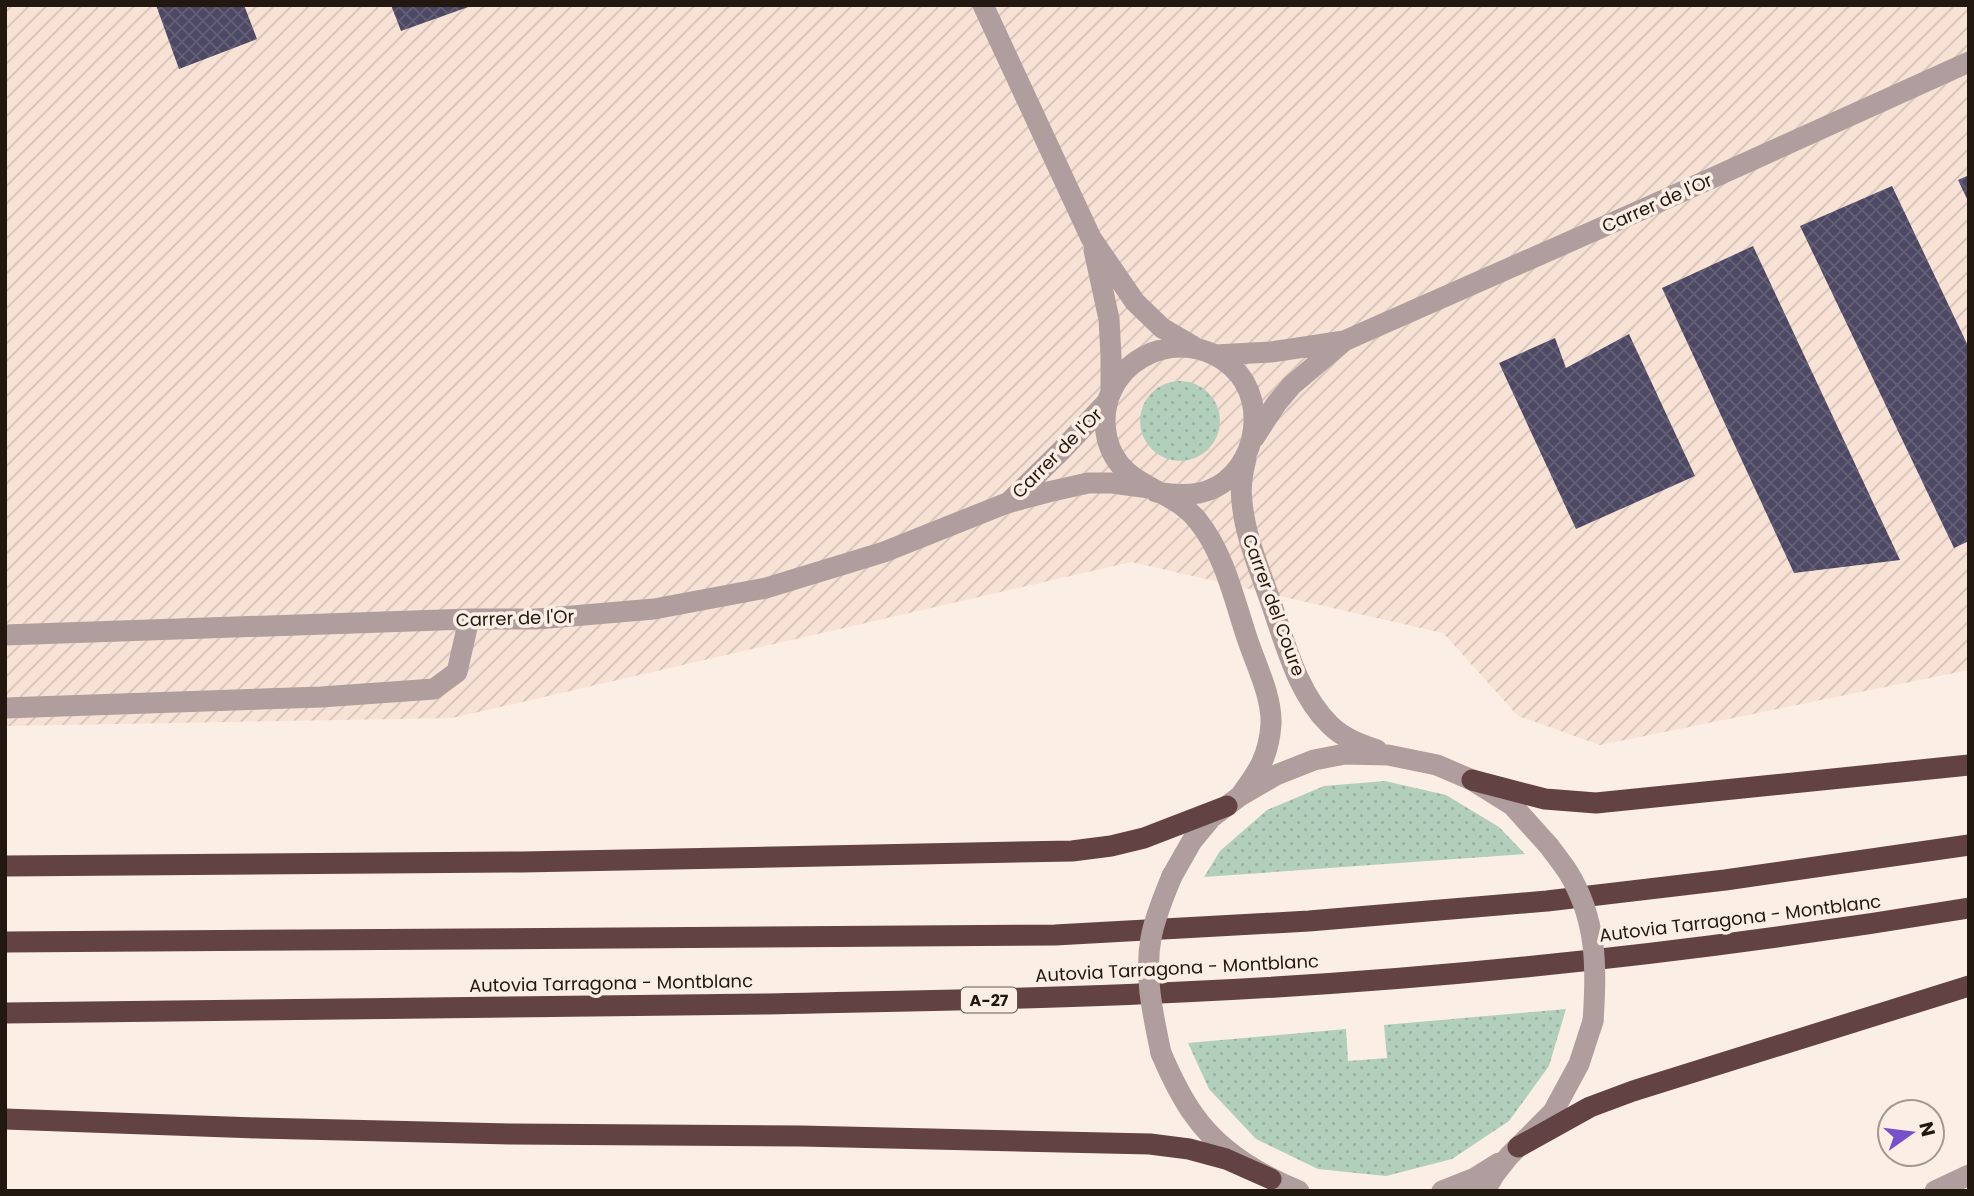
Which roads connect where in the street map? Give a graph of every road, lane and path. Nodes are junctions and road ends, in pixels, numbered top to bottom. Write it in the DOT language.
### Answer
graph roads {
  1 [pos="983,5"];
  2 [pos="1969,62"];
  3 [pos="1091,238"];
  4 [pos="1344,341"];
  5 [pos="1195,347"];
  6 [pos="1215,355"];
  7 [pos="1109,399"];
  8 [pos="1250,446"];
  9 [pos="1153,490"];
  10 [pos="1007,503"];
  11 [pos="469,619"];
  12 [pos="5,635"];
  13 [pos="5,708"];
  14 [pos="1388,755"];
  15 [pos="1969,765"];
  16 [pos="1472,780"];
  17 [pos="1233,801"];
  18 [pos="1969,845"];
  19 [pos="5,866"];
  20 [pos="1969,908"];
  21 [pos="5,942"];
  22 [pos="1969,986"];
  23 [pos="5,1013"];
  24 [pos="5,1119"];
  25 [pos="1513,1152"];
  26 [pos="1969,1175"];
  27 [pos="1271,1180"];
  28 [pos="1299,1191"];
  29 [pos="1442,1191"];
  30 [pos="1485,1191"];
  31 [pos="1935,1191"];
  1 -- 3 [label="street"];
  2 -- 4 [label="street, Carrer de l'Or"];
  3 -- 5 [label="street"];
  3 -- 7 [label="street"];
  4 -- 6 [label="street, Carrer de l'Or"];
  4 -- 8 [label="street, Carrer de l'Or"];
  5 -- 6 [label="street"];
  5 -- 7 [label="street"];
  6 -- 8 [label="street"];
  7 -- 9 [label="street"];
  7 -- 10 [label="street, Carrer de l'Or"];
  8 -- 9 [label="street"];
  8 -- 14 [label="street, Carrer del Coure"];
  9 -- 10 [label="street, Carrer de l'Or"];
  9 -- 17 [label="street, Carrer del Coure"];
  10 -- 11 [label="street, Carrer de l'Or"];
  11 -- 12 [label="street, Carrer de l'Or"];
  11 -- 13 [label="street"];
  14 -- 16 [label="street"];
  14 -- 17 [label="street"];
  15 -- 16 [label="highway"];
  16 -- 25 [label="street, bridge"];
  17 -- 19 [label="highway"];
  17 -- 27 [label="street, bridge"];
  18 -- 21 [label="highway"];
  20 -- 23 [label="highway, Autovia Tarragona - Montblanc / A-27"];
  22 -- 25 [label="highway"];
  24 -- 27 [label="highway"];
  25 -- 29 [label="street"];
  25 -- 30 [label="street"];
  26 -- 31 [label="street"];
  27 -- 28 [label="street"];
}
